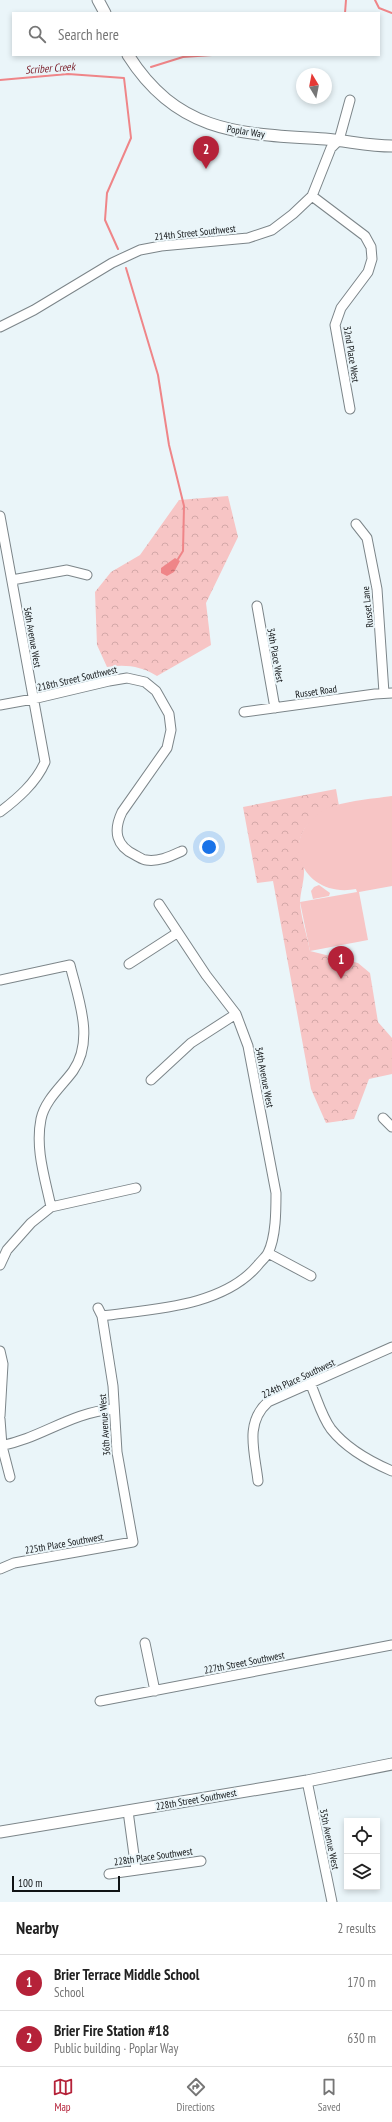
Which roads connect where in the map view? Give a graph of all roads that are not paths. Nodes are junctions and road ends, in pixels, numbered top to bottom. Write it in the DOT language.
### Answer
graph roads {
  1 [pos="98,0"];
  2 [pos="104,12"];
  3 [pos="129,56"];
  4 [pos="350,100"];
  5 [pos="339,140"];
  6 [pos="392,146"];
  7 [pos="312,196"];
  8 [pos="0,327"];
  9 [pos="350,409"];
  10 [pos="0,516"];
  11 [pos="356,524"];
  12 [pos="2,539"];
  13 [pos="87,575"];
  14 [pos="12,580"];
  15 [pos="257,606"];
  16 [pos="388,693"];
  17 [pos="32,700"];
  18 [pos="0,705"];
  19 [pos="274,708"];
  20 [pos="244,712"];
  21 [pos="0,812"];
  22 [pos="182,851"];
  23 [pos="159,904"];
  24 [pos="176,933"];
  25 [pos="129,964"];
  26 [pos="0,980"];
  27 [pos="236,1014"];
  28 [pos="151,1080"];
  29 [pos="383,1118"];
  30 [pos="392,1127"];
  31 [pos="136,1188"];
  32 [pos="51,1207"];
  33 [pos="268,1253"];
  34 [pos="0,1264"];
  35 [pos="311,1276"];
  36 [pos="392,1347"];
  37 [pos="0,1351"];
  38 [pos="311,1385"];
  39 [pos="113,1408"];
  40 [pos="0,1418"];
  41 [pos="1,1446"];
  42 [pos="392,1471"];
  43 [pos="10,1477"];
  44 [pos="258,1481"];
  45 [pos="133,1542"];
  46 [pos="0,1569"];
  47 [pos="145,1644"];
  48 [pos="392,1645"];
  49 [pos="155,1691"];
  50 [pos="100,1701"];
  51 [pos="392,1764"];
  52 [pos="307,1781"];
  53 [pos="128,1811"];
  54 [pos="0,1832"];
  55 [pos="201,1861"];
  56 [pos="136,1870"];
  57 [pos="109,1874"];
  58 [pos="332,1902"];
  1 -- 2 [label="main road"];
  3 -- 5 [label="main road, Poplar Way"];
  4 -- 5 [label="street, 214th Street Southwest"];
  5 -- 6 [label="main road, Poplar Way"];
  5 -- 7 [label="street, 214th Street Southwest"];
  7 -- 8 [label="street, 214th Street Southwest"];
  7 -- 9 [label="street, 32nd Place West"];
  10 -- 12 [label="street, 36th Avenue West"];
  11 -- 16 [label="street, Russet Lane"];
  12 -- 14 [label="street, 36th Avenue West"];
  13 -- 14 [label="street"];
  14 -- 17 [label="street, 36th Avenue West"];
  15 -- 19 [label="street, 34th Place West"];
  16 -- 19 [label="street, Russet Road"];
  17 -- 18 [label="street, 218th Street Southwest"];
  17 -- 21 [label="street, 36th Avenue West"];
  17 -- 22 [label="street, 218th Street Southwest"];
  19 -- 20 [label="street, Russet Road"];
  23 -- 24 [label="street, 34th Avenue West"];
  24 -- 25 [label="street"];
  24 -- 27 [label="street, 34th Avenue West"];
  26 -- 32 [label="street"];
  27 -- 28 [label="street"];
  27 -- 33 [label="street, 34th Avenue West"];
  29 -- 30 [label="street"];
  31 -- 32 [label="street"];
  32 -- 34 [label="street"];
  33 -- 35 [label="street"];
  33 -- 39 [label="street, 36th Avenue West"];
  36 -- 38 [label="street, 224th Place Southwest"];
  37 -- 40 [label="street"];
  38 -- 42 [label="street"];
  38 -- 44 [label="street, 224th Place Southwest"];
  39 -- 41 [label="street"];
  39 -- 45 [label="street, 36th Avenue West"];
  40 -- 41 [label="street"];
  41 -- 43 [label="street"];
  45 -- 46 [label="street, 225th Place Southwest"];
  47 -- 49 [label="street"];
  48 -- 49 [label="street, 227th Street Southwest"];
  49 -- 50 [label="street, 227th Street Southwest"];
  51 -- 52 [label="main road, 228th Street Southwest"];
  52 -- 53 [label="main road, 228th Street Southwest"];
  52 -- 58 [label="street, 35th Avenue West"];
  53 -- 54 [label="main road, 228th Street Southwest"];
  53 -- 56 [label="street"];
  55 -- 56 [label="street, 228th Place Southwest"];
  56 -- 57 [label="street, 228th Place Southwest"];
}
